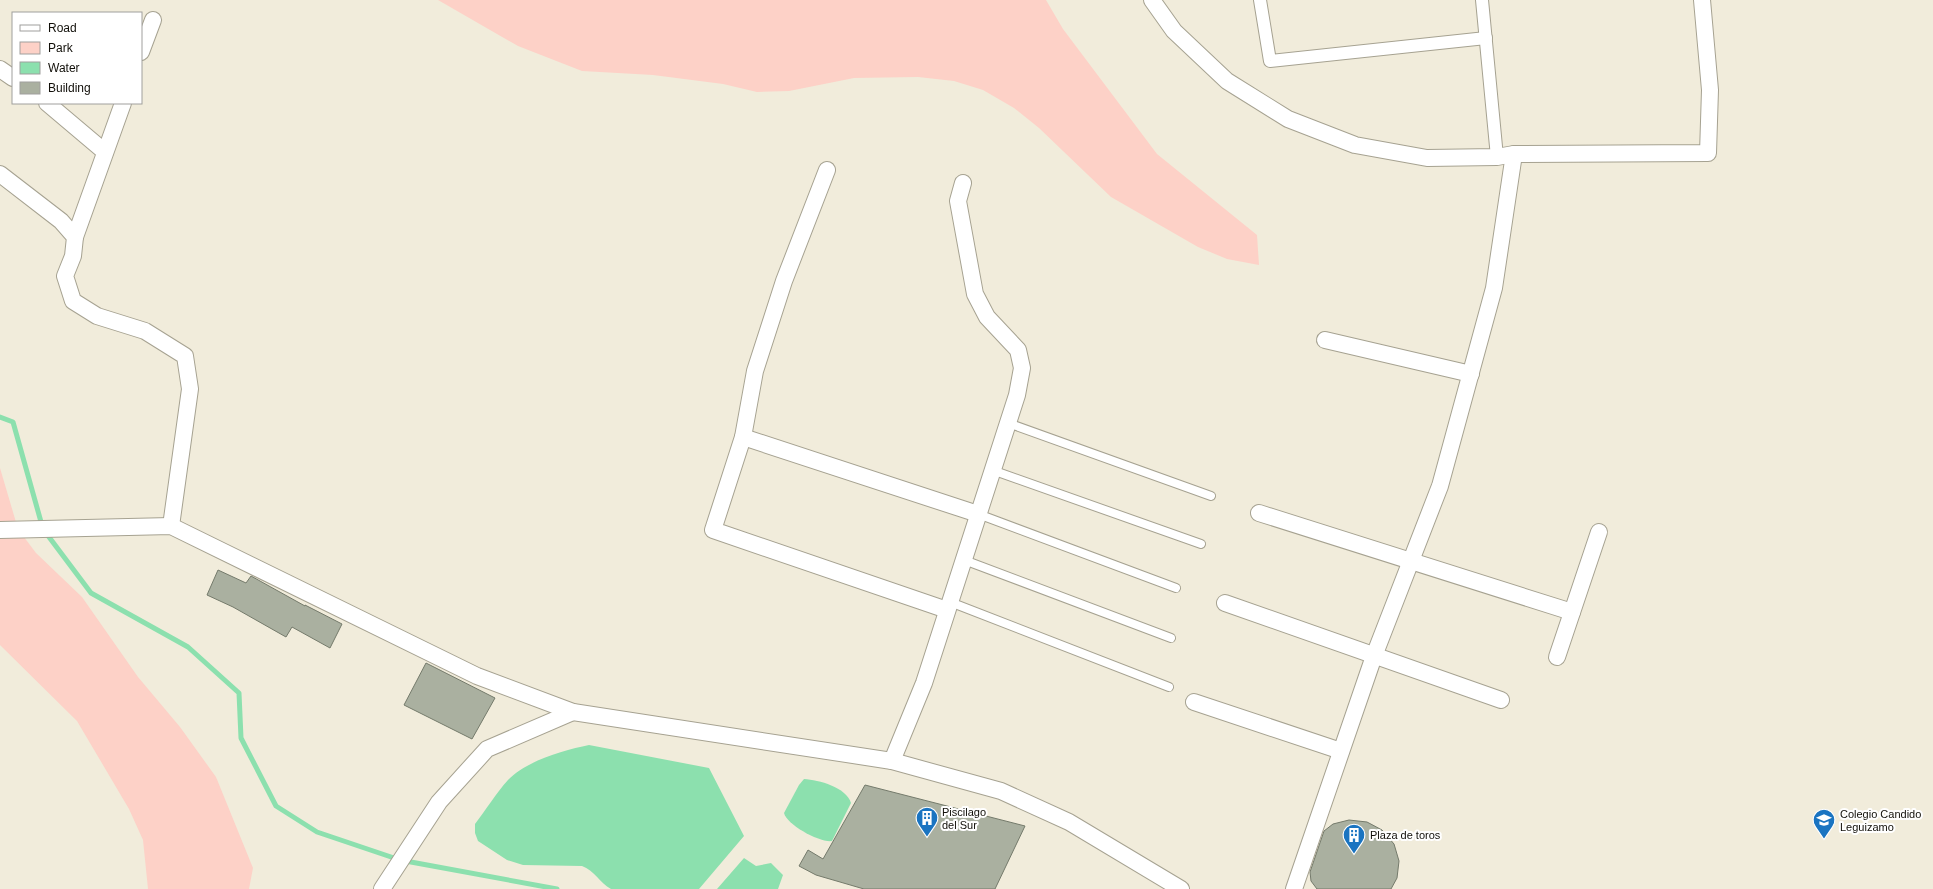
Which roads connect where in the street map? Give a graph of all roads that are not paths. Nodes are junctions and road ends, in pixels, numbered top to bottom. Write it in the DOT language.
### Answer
graph roads {
  1 [pos="1152,0"];
  2 [pos="1260,0"];
  3 [pos="1482,0"];
  4 [pos="1702,0"];
  5 [pos="153,20"];
  6 [pos="1486,38"];
  7 [pos="142,49"];
  8 [pos="0,69"];
  9 [pos="12,77"];
  10 [pos="48,104"];
  11 [pos="123,104"];
  12 [pos="105,152"];
  13 [pos="1514,154"];
  14 [pos="1497,157"];
  15 [pos="827,170"];
  16 [pos="0,174"];
  17 [pos="963,183"];
  18 [pos="75,237"];
  19 [pos="1325,340"];
  20 [pos="1471,374"];
  21 [pos="1008,423"];
  22 [pos="743,437"];
  23 [pos="992,470"];
  24 [pos="1211,496"];
  25 [pos="1259,513"];
  26 [pos="978,514"];
  27 [pos="171,526"];
  28 [pos="0,530"];
  29 [pos="1599,532"];
  30 [pos="1201,544"];
  31 [pos="964,560"];
  32 [pos="1411,563"];
  33 [pos="1176,588"];
  34 [pos="1225,603"];
  35 [pos="949,606"];
  36 [pos="1572,612"];
  37 [pos="1171,638"];
  38 [pos="1374,656"];
  39 [pos="1557,657"];
  40 [pos="1170,687"];
  41 [pos="1501,700"];
  42 [pos="1194,702"];
  43 [pos="573,712"];
  44 [pos="1340,751"];
  45 [pos="892,761"];
  46 [pos="382,889"];
  47 [pos="1181,889"];
  48 [pos="1294,889"];
  1 -- 14 [label="street"];
  2 -- 6 [label="street"];
  3 -- 6 [label="street"];
  4 -- 13 [label="street"];
  5 -- 7 [label="street"];
  6 -- 14 [label="street"];
  8 -- 9 [label="street"];
  10 -- 12 [label="street"];
  11 -- 12 [label="street"];
  12 -- 18 [label="street"];
  13 -- 14 [label="street"];
  13 -- 20 [label="street"];
  15 -- 22 [label="street"];
  16 -- 18 [label="street"];
  17 -- 21 [label="street"];
  18 -- 27 [label="street"];
  19 -- 20 [label="street"];
  20 -- 32 [label="street"];
  21 -- 23 [label="street"];
  21 -- 24 [label="lane"];
  22 -- 26 [label="street"];
  22 -- 35 [label="street"];
  23 -- 26 [label="street"];
  23 -- 30 [label="lane"];
  25 -- 32 [label="street"];
  26 -- 31 [label="street"];
  26 -- 33 [label="lane"];
  27 -- 28 [label="street"];
  27 -- 43 [label="street"];
  29 -- 36 [label="street"];
  31 -- 35 [label="street"];
  31 -- 37 [label="lane"];
  32 -- 36 [label="street"];
  32 -- 38 [label="street"];
  34 -- 38 [label="street"];
  35 -- 40 [label="lane"];
  35 -- 45 [label="street"];
  36 -- 39 [label="street"];
  38 -- 41 [label="street"];
  38 -- 44 [label="street"];
  42 -- 44 [label="street"];
  43 -- 45 [label="street"];
  43 -- 46 [label="street"];
  44 -- 48 [label="street"];
  45 -- 47 [label="street"];
}
